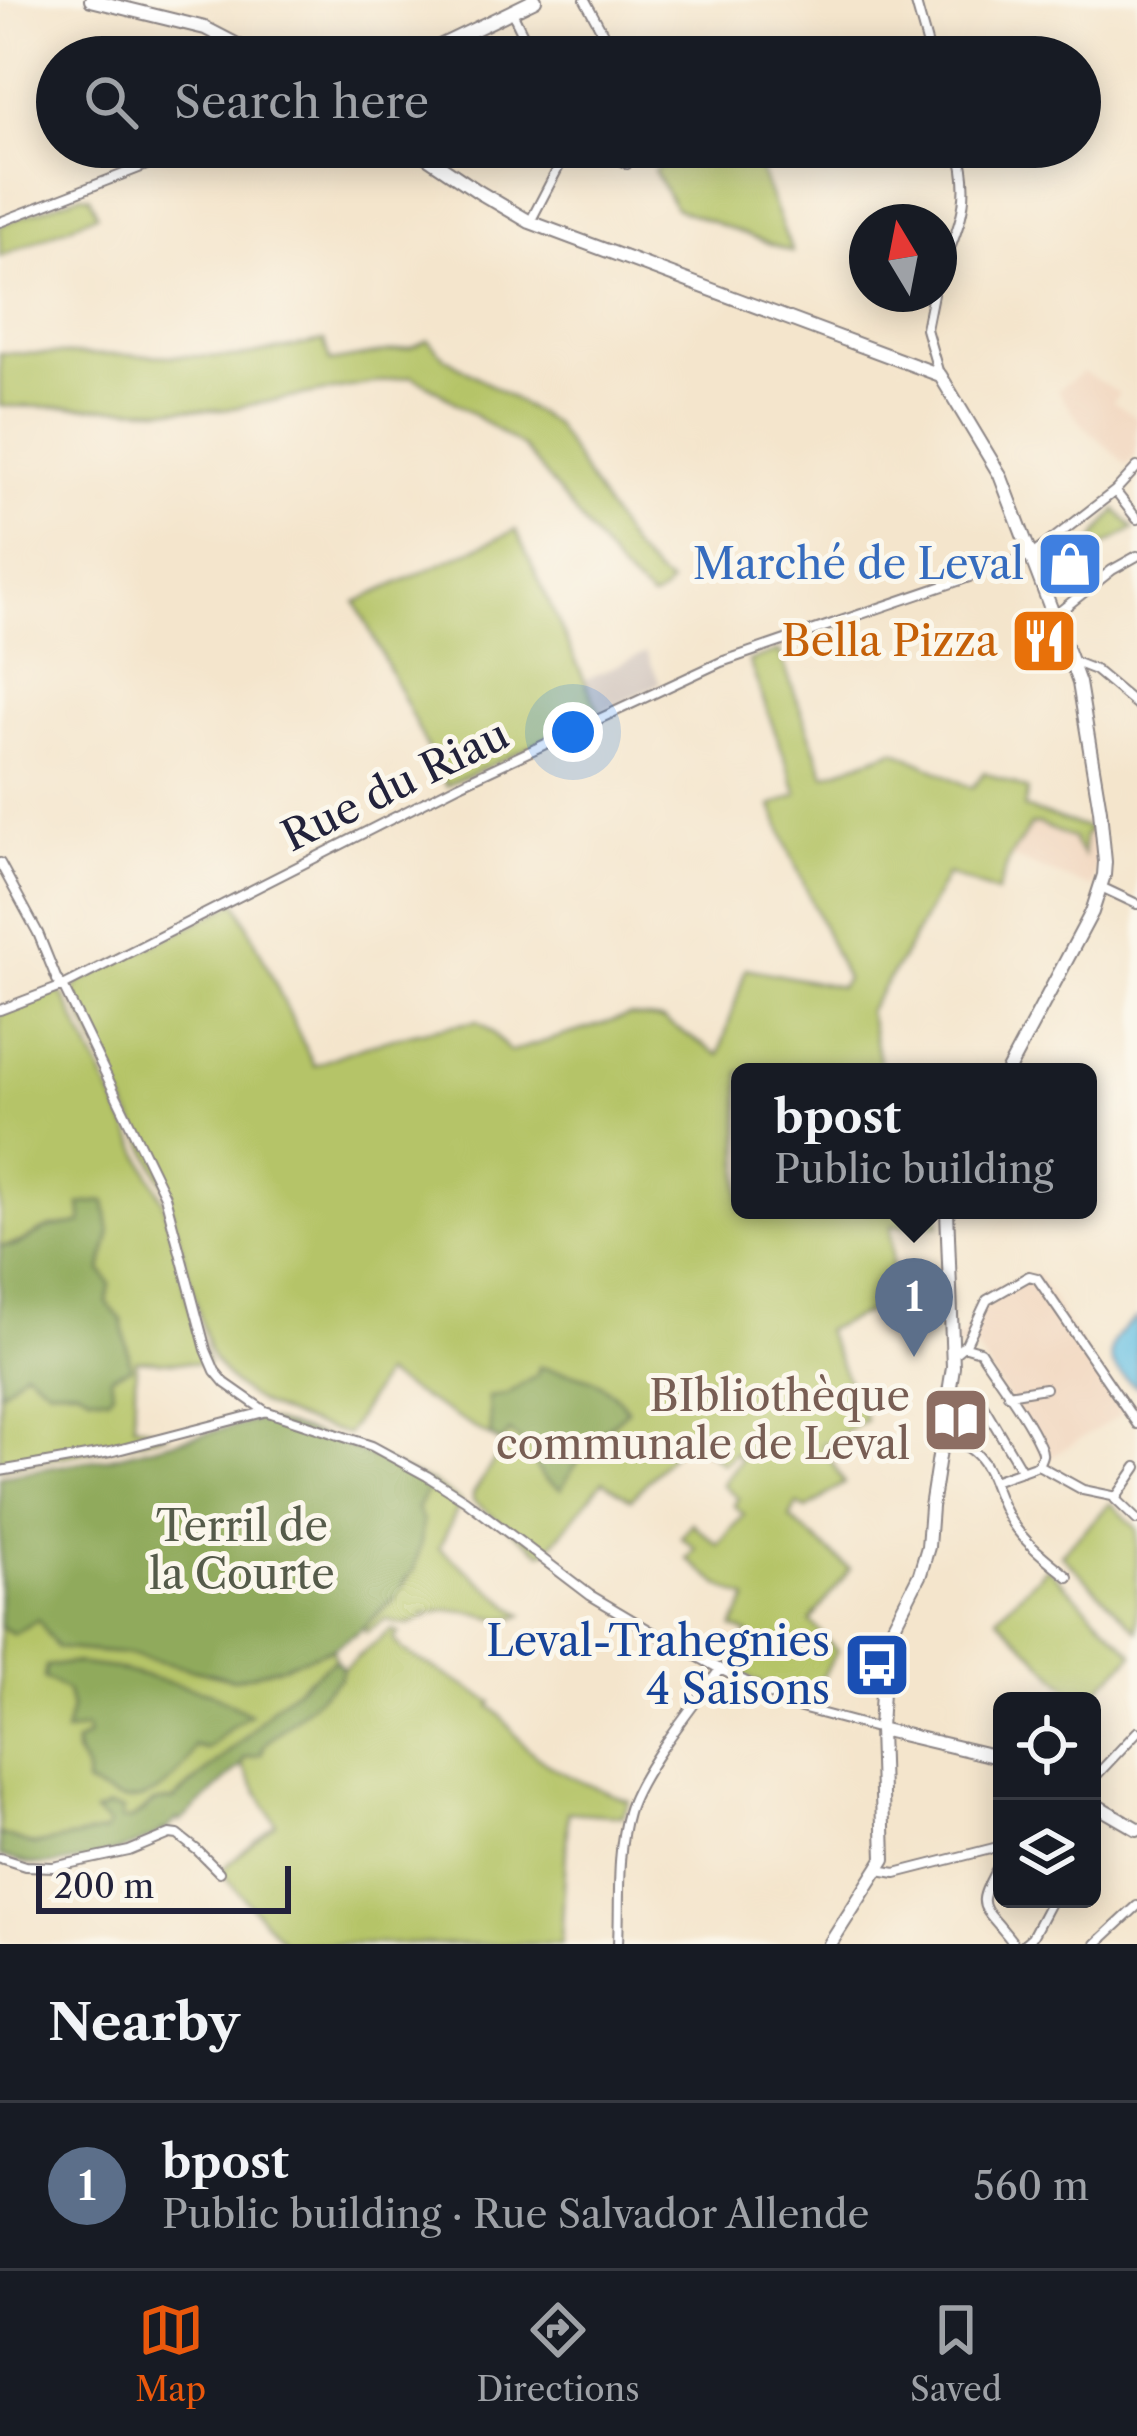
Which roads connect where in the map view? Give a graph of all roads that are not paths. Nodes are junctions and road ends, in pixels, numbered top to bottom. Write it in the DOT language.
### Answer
graph roads {
  1 [pos="91,0"];
  2 [pos="535,0"];
  3 [pos="585,0"];
  4 [pos="914,0"];
  5 [pos="512,12"];
  6 [pos="220,36"];
  7 [pos="461,36"];
  8 [pos="524,36"];
  9 [pos="605,36"];
  10 [pos="925,36"];
  11 [pos="139,168"];
  12 [pos="443,168"];
  13 [pos="558,168"];
  14 [pos="965,168"];
  15 [pos="0,222"];
  16 [pos="530,222"];
  17 [pos="957,227"];
  18 [pos="929,312"];
  19 [pos="940,375"];
  20 [pos="1137,467"];
  21 [pos="1115,491"];
  22 [pos="1137,519"];
  23 [pos="1030,556"];
  24 [pos="1137,556"];
  25 [pos="1053,617"];
  26 [pos="1071,661"];
  27 [pos="1137,705"];
  28 [pos="0,863"];
  29 [pos="1100,887"];
  30 [pos="1137,904"];
  31 [pos="63,986"];
  32 [pos="0,1010"];
  33 [pos="1012,1063"];
  34 [pos="948,1219"];
  35 [pos="958,1350"];
  36 [pos="1045,1388"];
  37 [pos="1009,1394"];
  38 [pos="949,1398"];
  39 [pos="265,1412"];
  40 [pos="1137,1424"];
  41 [pos="942,1438"];
  42 [pos="1038,1465"];
  43 [pos="1137,1467"];
  44 [pos="1022,1471"];
  45 [pos="0,1472"];
  46 [pos="993,1481"];
  47 [pos="1117,1496"];
  48 [pos="1137,1520"];
  49 [pos="1069,1576"];
  50 [pos="719,1669"];
  51 [pos="880,1729"];
  52 [pos="1137,1732"];
  53 [pos="993,1756"];
  54 [pos="1101,1770"];
  55 [pos="1101,1808"];
  56 [pos="1137,1829"];
  57 [pos="993,1848"];
  58 [pos="0,1858"];
  59 [pos="878,1870"];
  60 [pos="219,1872"];
  61 [pos="993,1876"];
  62 [pos="1137,1906"];
  63 [pos="1047,1908"];
  64 [pos="618,1944"];
  65 [pos="830,1944"];
  66 [pos="1014,1944"];
  67 [pos="1024,1944"];
  68 [pos="1096,1944"];
  1 -- 6 [label="street"];
  2 -- 5 [label="street"];
  3 -- 9 [label="street"];
  4 -- 10 [label="street"];
  5 -- 7 [label="street"];
  5 -- 8 [label="street"];
  11 -- 15 [label="street"];
  12 -- 16 [label="street"];
  13 -- 16 [label="street"];
  14 -- 17 [label="street"];
  16 -- 19 [label="street"];
  18 -- 19 [label="street"];
  19 -- 23 [label="street"];
  20 -- 21 [label="street, Rue du Riau"];
  21 -- 22 [label="street"];
  21 -- 23 [label="street, Rue du Riau"];
  23 -- 25 [label="street"];
  23 -- 31 [label="street, Rue du Riau"];
  24 -- 25 [label="street"];
  25 -- 26 [label="street"];
  26 -- 27 [label="street"];
  26 -- 29 [label="street"];
  28 -- 31 [label="street"];
  29 -- 30 [label="street"];
  29 -- 33 [label="street"];
  31 -- 32 [label="street, Rue du Riau"];
  31 -- 39 [label="street"];
  34 -- 35 [label="street"];
  35 -- 37 [label="street"];
  35 -- 38 [label="street"];
  35 -- 40 [label="street"];
  36 -- 37 [label="street"];
  37 -- 42 [label="street"];
  38 -- 41 [label="street"];
  38 -- 44 [label="street"];
  39 -- 45 [label="street"];
  39 -- 50 [label="street"];
  41 -- 46 [label="street"];
  41 -- 51 [label="street"];
  42 -- 44 [label="street"];
  42 -- 47 [label="street"];
  43 -- 47 [label="street"];
  44 -- 46 [label="street"];
  46 -- 49 [label="street"];
  47 -- 48 [label="street"];
  50 -- 51 [label="street"];
  50 -- 64 [label="street"];
  51 -- 53 [label="street"];
  51 -- 59 [label="street"];
  52 -- 54 [label="street"];
  55 -- 56 [label="street"];
  57 -- 59 [label="street"];
  58 -- 60 [label="street"];
  59 -- 65 [label="street"];
  61 -- 66 [label="street"];
  62 -- 68 [label="street"];
  63 -- 67 [label="street"];
}
